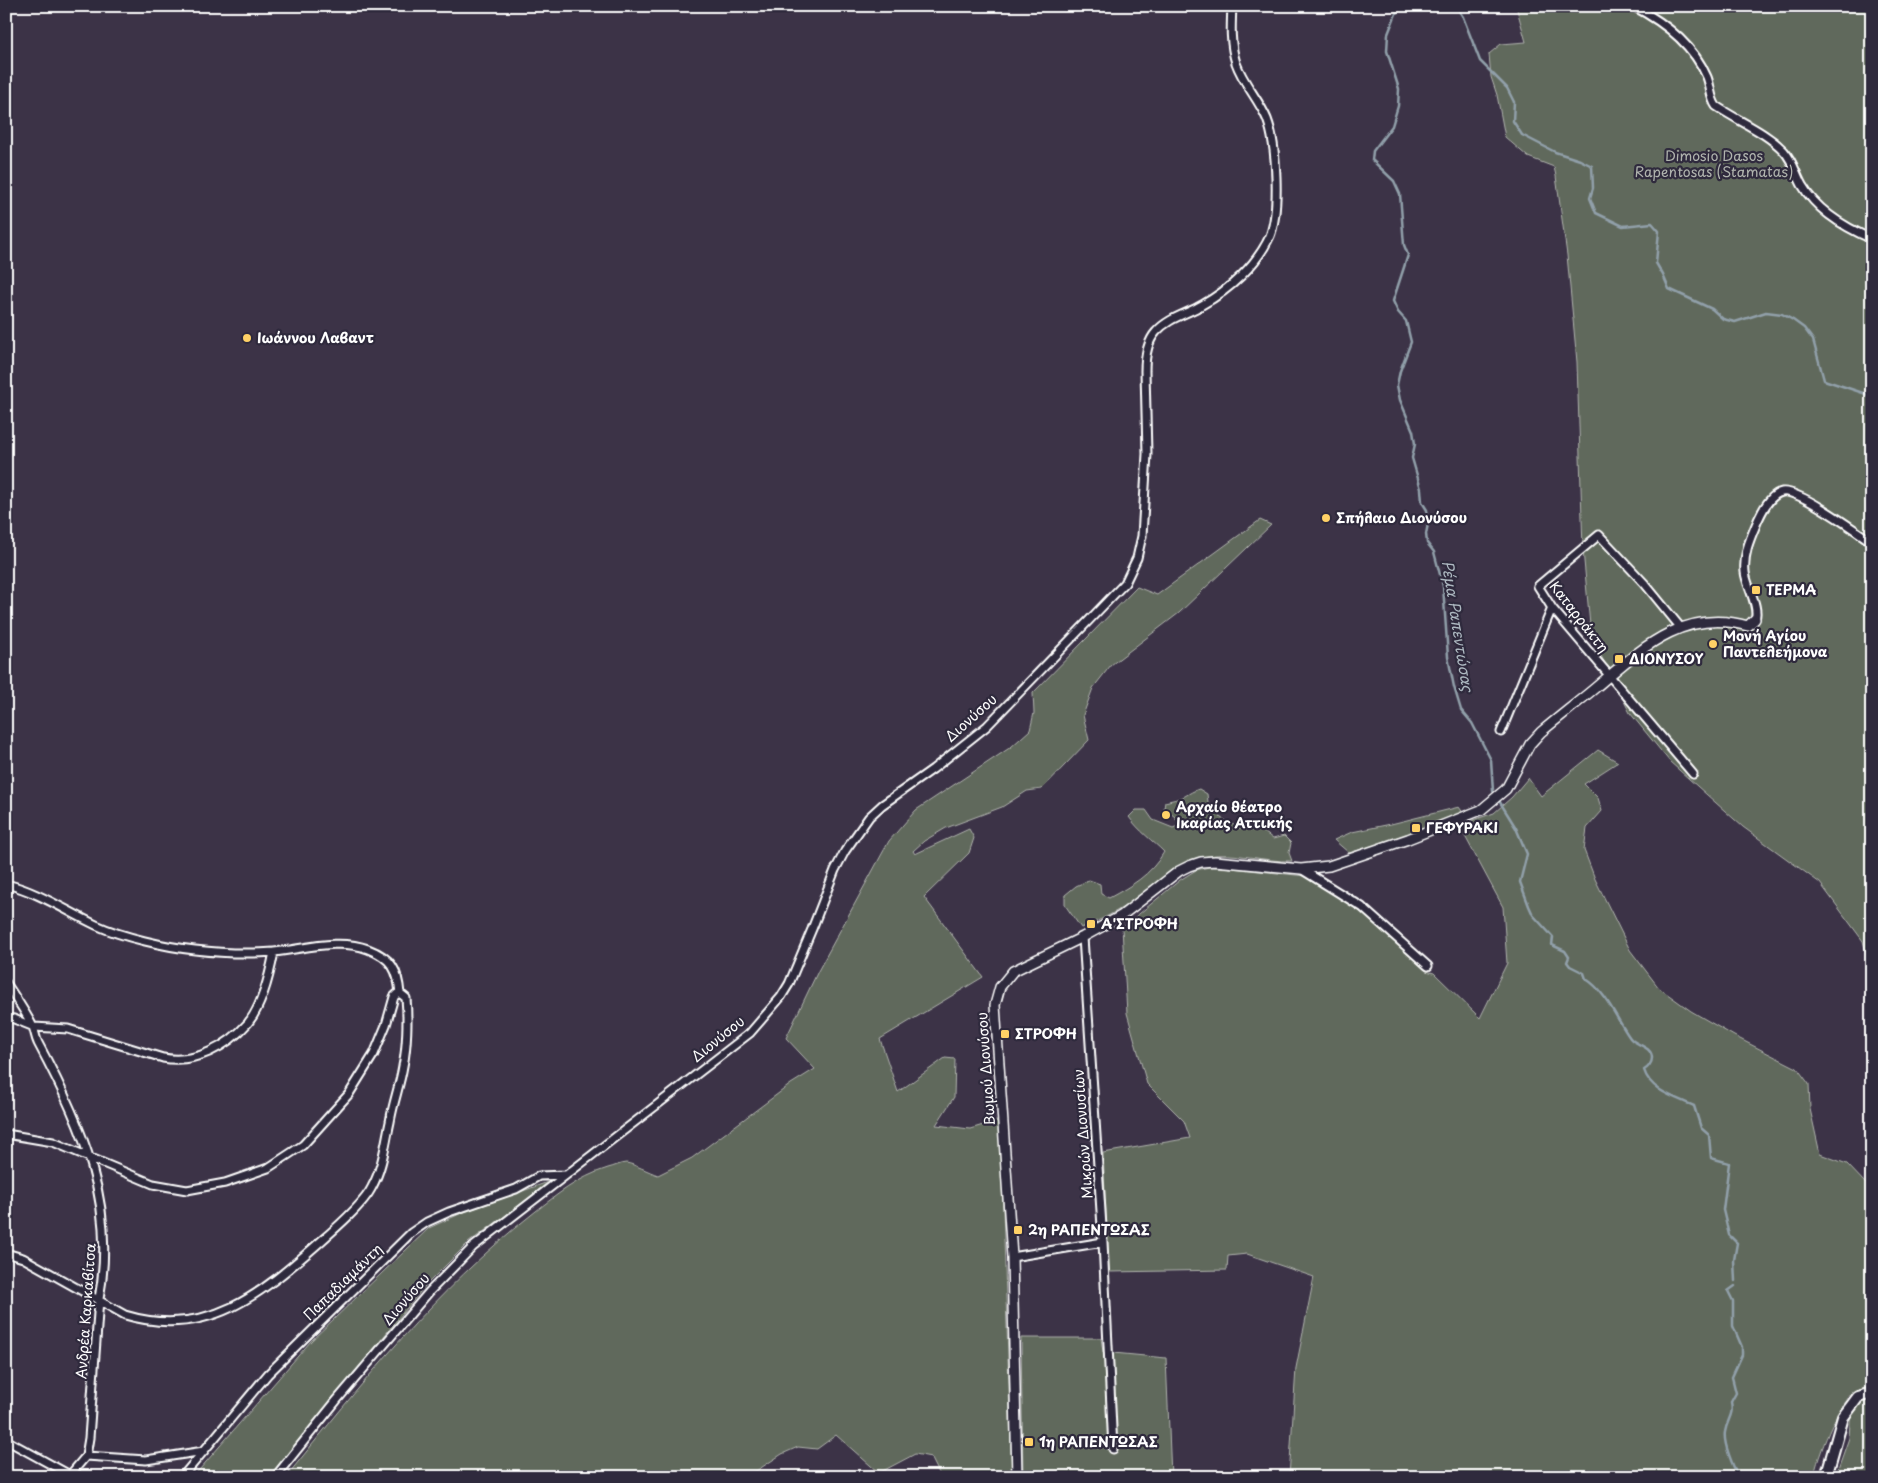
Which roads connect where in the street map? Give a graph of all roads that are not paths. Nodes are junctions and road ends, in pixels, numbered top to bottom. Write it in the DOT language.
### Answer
graph roads {
  1 [pos="1232,6"];
  2 [pos="1633,6"];
  3 [pos="1872,239"];
  4 [pos="1872,542"];
  5 [pos="1552,608"];
  6 [pos="1755,619"];
  7 [pos="1682,628"];
  8 [pos="1609,676"];
  9 [pos="1501,732"];
  10 [pos="1693,774"];
  11 [pos="1302,869"];
  12 [pos="6,884"];
  13 [pos="1083,937"];
  14 [pos="274,952"];
  15 [pos="1428,966"];
  16 [pos="6,983"];
  17 [pos="400,994"];
  18 [pos="6,1018"];
  19 [pos="34,1028"];
  20 [pos="6,1134"];
  21 [pos="90,1157"];
  22 [pos="566,1176"];
  23 [pos="1102,1242"];
  24 [pos="6,1253"];
  25 [pos="1012,1257"];
  26 [pos="99,1299"];
  27 [pos="1872,1393"];
  28 [pos="6,1440"];
  29 [pos="1113,1449"];
  30 [pos="204,1451"];
  31 [pos="86,1456"];
  32 [pos="71,1476"];
  33 [pos="182,1477"];
  34 [pos="275,1477"];
  35 [pos="1017,1477"];
  36 [pos="1826,1477"];
  1 -- 22 [label="street, Διονύσου"];
  2 -- 3 [label="street"];
  4 -- 6 [label="street"];
  5 -- 7 [label="street, Καταρράκτη"];
  5 -- 8 [label="street, Καταρράκτη"];
  5 -- 9 [label="street"];
  6 -- 7 [label="street"];
  7 -- 8 [label="street"];
  8 -- 10 [label="street, Καταρράκτη"];
  8 -- 11 [label="street, Βωμού Διονύσου"];
  11 -- 13 [label="street, Βωμού Διονύσου"];
  11 -- 15 [label="street"];
  12 -- 14 [label="street"];
  13 -- 23 [label="street, Μικρών Διονυσίων"];
  13 -- 25 [label="street, Βωμού Διονύσου"];
  14 -- 17 [label="street"];
  14 -- 19 [label="street"];
  16 -- 19 [label="street, Ανδρέα Καρκαβίτσα"];
  17 -- 21 [label="street"];
  17 -- 26 [label="street"];
  18 -- 19 [label="street"];
  19 -- 21 [label="street, Ανδρέα Καρκαβίτσα"];
  20 -- 21 [label="street"];
  21 -- 26 [label="street, Ανδρέα Καρκαβίτσα"];
  22 -- 30 [label="street, Παπαδιαμάντη"];
  22 -- 34 [label="street, Διονύσου"];
  23 -- 25 [label="street"];
  23 -- 29 [label="street, Μικρών Διονυσίων"];
  24 -- 26 [label="street"];
  25 -- 35 [label="street, Βωμού Διονύσου"];
  26 -- 31 [label="street, Ανδρέα Καρκαβίτσα"];
  27 -- 36 [label="main road"];
  28 -- 32 [label="street"];
  30 -- 31 [label="street"];
  30 -- 33 [label="street, Παπαδιαμάντη"];
  31 -- 32 [label="street"];
}
